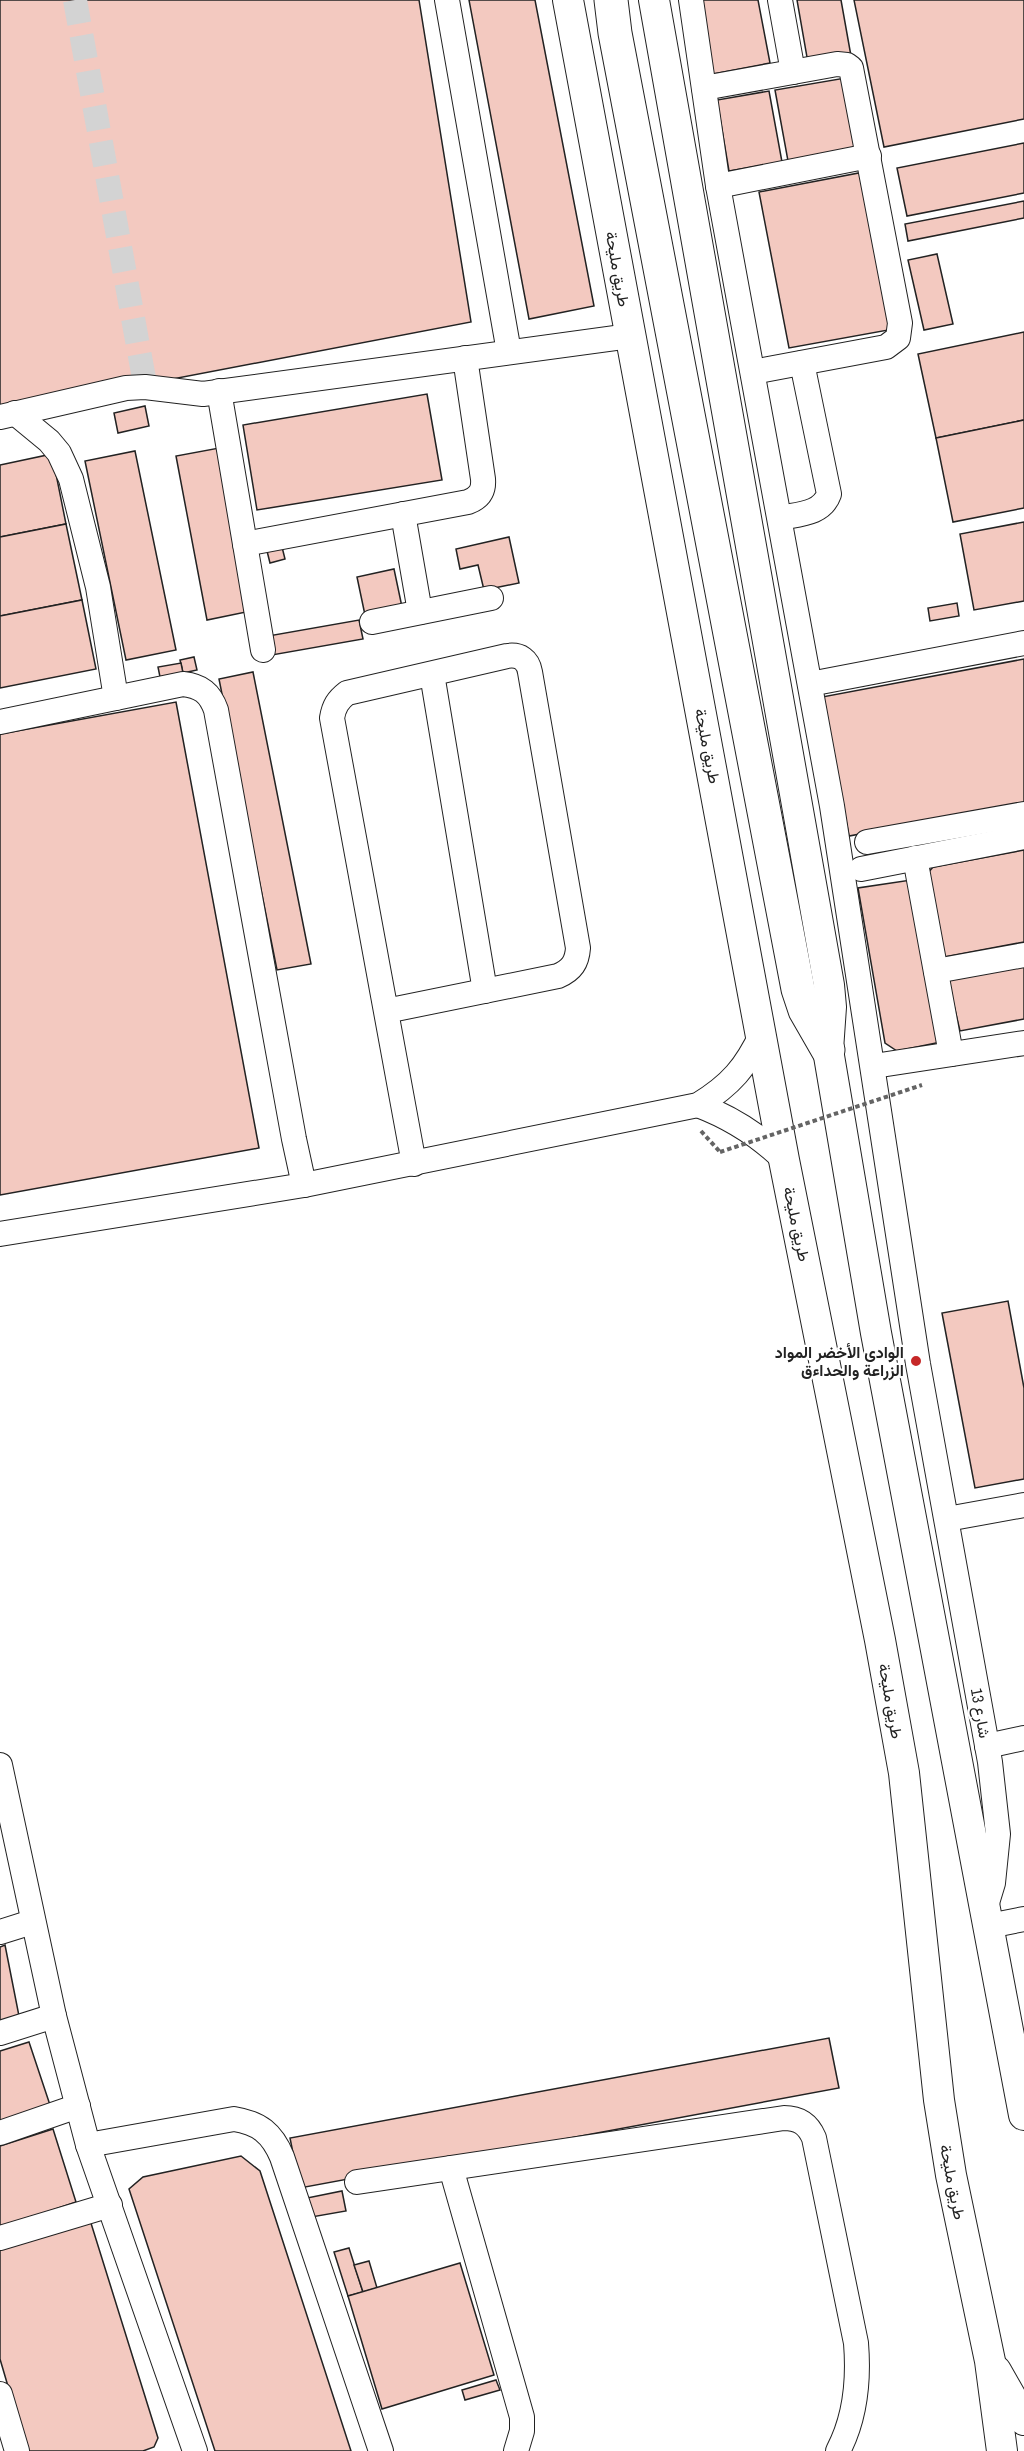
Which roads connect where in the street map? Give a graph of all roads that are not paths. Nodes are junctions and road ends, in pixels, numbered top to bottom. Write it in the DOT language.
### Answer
graph roads {
  1 [pos="447,0"];
  2 [pos="568,0"];
  3 [pos="611,0"];
  4 [pos="654,0"];
  5 [pos="691,0"];
  6 [pos="780,0"];
  7 [pos="793,72"];
  8 [pos="704,88"];
  9 [pos="869,156"];
  10 [pos="718,186"];
  11 [pos="630,336"];
  12 [pos="509,352"];
  13 [pos="465,358"];
  14 [pos="802,363"];
  15 [pos="753,372"];
  16 [pos="219,391"];
  17 [pos="8,415"];
  18 [pos="403,514"];
  19 [pos="780,518"];
  20 [pos="245,544"];
  21 [pos="491,598"];
  22 [pos="420,612"];
  23 [pos="372,621"];
  24 [pos="1024,643"];
  25 [pos="263,650"];
  26 [pos="432,674"];
  27 [pos="810,684"];
  28 [pos="116,698"];
  29 [pos="0,722"];
  30 [pos="1024,814"];
  31 [pos="1024,837"];
  32 [pos="867,842"];
  33 [pos="915,858"];
  34 [pos="861,869"];
  35 [pos="1024,955"];
  36 [pos="936,971"];
  37 [pos="485,991"];
  38 [pos="386,1011"];
  39 [pos="762,1032"];
  40 [pos="1024,1043"];
  41 [pos="828,1050"];
  42 [pos="951,1054"];
  43 [pos="874,1066"];
  44 [pos="698,1105"];
  45 [pos="784,1160"];
  46 [pos="414,1164"];
  47 [pos="304,1185"];
  48 [pos="0,1234"];
  49 [pos="1024,1505"];
  50 [pos="947,1519"];
  51 [pos="1024,1738"];
  52 [pos="987,1746"];
  53 [pos="0,1765"];
  54 [pos="6,1824"];
  55 [pos="987,1917"];
  56 [pos="1024,1919"];
  57 [pos="32,1922"];
  58 [pos="0,1932"];
  59 [pos="54,2016"];
  60 [pos="0,2033"];
  61 [pos="78,2106"];
  62 [pos="1024,2115"];
  63 [pos="0,2133"];
  64 [pos="88,2145"];
  65 [pos="451,2168"];
  66 [pos="357,2182"];
  67 [pos="110,2205"];
  68 [pos="0,2238"];
  69 [pos="990,2361"];
  70 [pos="0,2394"];
  71 [pos="1024,2420"];
  72 [pos="17,2451"];
  73 [pos="195,2451"];
  74 [pos="381,2451"];
  75 [pos="516,2451"];
  76 [pos="838,2451"];
  77 [pos="1002,2451"];
  1 -- 12 [label="street"];
  2 -- 11 [label="main road, طريق مليحة"];
  3 -- 41 [label="highway"];
  4 -- 41 [label="main road"];
  5 -- 8 [label="street, شارع 13"];
  6 -- 7 [label="street"];
  7 -- 8 [label="street"];
  7 -- 9 [label="street"];
  8 -- 10 [label="street, شارع 13"];
  9 -- 10 [label="street"];
  9 -- 14 [label="street"];
  10 -- 15 [label="street, شارع 13"];
  11 -- 12 [label="street"];
  11 -- 39 [label="main road, طريق مليحة"];
  12 -- 13 [label="street"];
  13 -- 16 [label="street"];
  13 -- 18 [label="street"];
  14 -- 15 [label="street"];
  14 -- 19 [label="street"];
  15 -- 19 [label="street, شارع 13"];
  16 -- 17 [label="street"];
  16 -- 20 [label="street"];
  17 -- 28 [label="street"];
  18 -- 20 [label="street"];
  18 -- 22 [label="street"];
  19 -- 27 [label="street, شارع 13"];
  20 -- 25 [label="street"];
  21 -- 22 [label="street"];
  22 -- 23 [label="street"];
  24 -- 27 [label="street"];
  26 -- 37 [label="street"];
  26 -- 37 [label="street"];
  26 -- 38 [label="street"];
  27 -- 43 [label="street, شارع 13"];
  28 -- 29 [label="street"];
  28 -- 47 [label="street"];
  30 -- 32 [label="street"];
  31 -- 33 [label="street"];
  33 -- 34 [label="street"];
  33 -- 36 [label="street"];
  35 -- 36 [label="street"];
  36 -- 42 [label="street"];
  37 -- 38 [label="street"];
  38 -- 46 [label="street"];
  39 -- 44 [label="street"];
  39 -- 45 [label="main road, طريق مليحة"];
  40 -- 42 [label="street"];
  41 -- 55 [label="main road"];
  42 -- 43 [label="street"];
  43 -- 50 [label="street, شارع 13"];
  44 -- 45 [label="street"];
  44 -- 46 [label="street"];
  45 -- 69 [label="main road, طريق مليحة"];
  46 -- 47 [label="street"];
  47 -- 48 [label="street"];
  49 -- 50 [label="street"];
  50 -- 52 [label="street, شارع 13"];
  51 -- 52 [label="street"];
  52 -- 55 [label="street, شارع 13"];
  53 -- 54 [label="street"];
  54 -- 57 [label="street"];
  55 -- 56 [label="street"];
  55 -- 62 [label="main road"];
  57 -- 58 [label="street"];
  57 -- 59 [label="street"];
  59 -- 60 [label="street"];
  59 -- 61 [label="street"];
  61 -- 63 [label="street"];
  61 -- 64 [label="street"];
  64 -- 67 [label="street"];
  64 -- 74 [label="street"];
  65 -- 66 [label="street"];
  65 -- 75 [label="street"];
  65 -- 76 [label="street"];
  67 -- 68 [label="street"];
  67 -- 73 [label="street"];
  69 -- 71 [label="main road"];
  69 -- 77 [label="main road, طريق مليحة"];
  70 -- 72 [label="street"];
}
